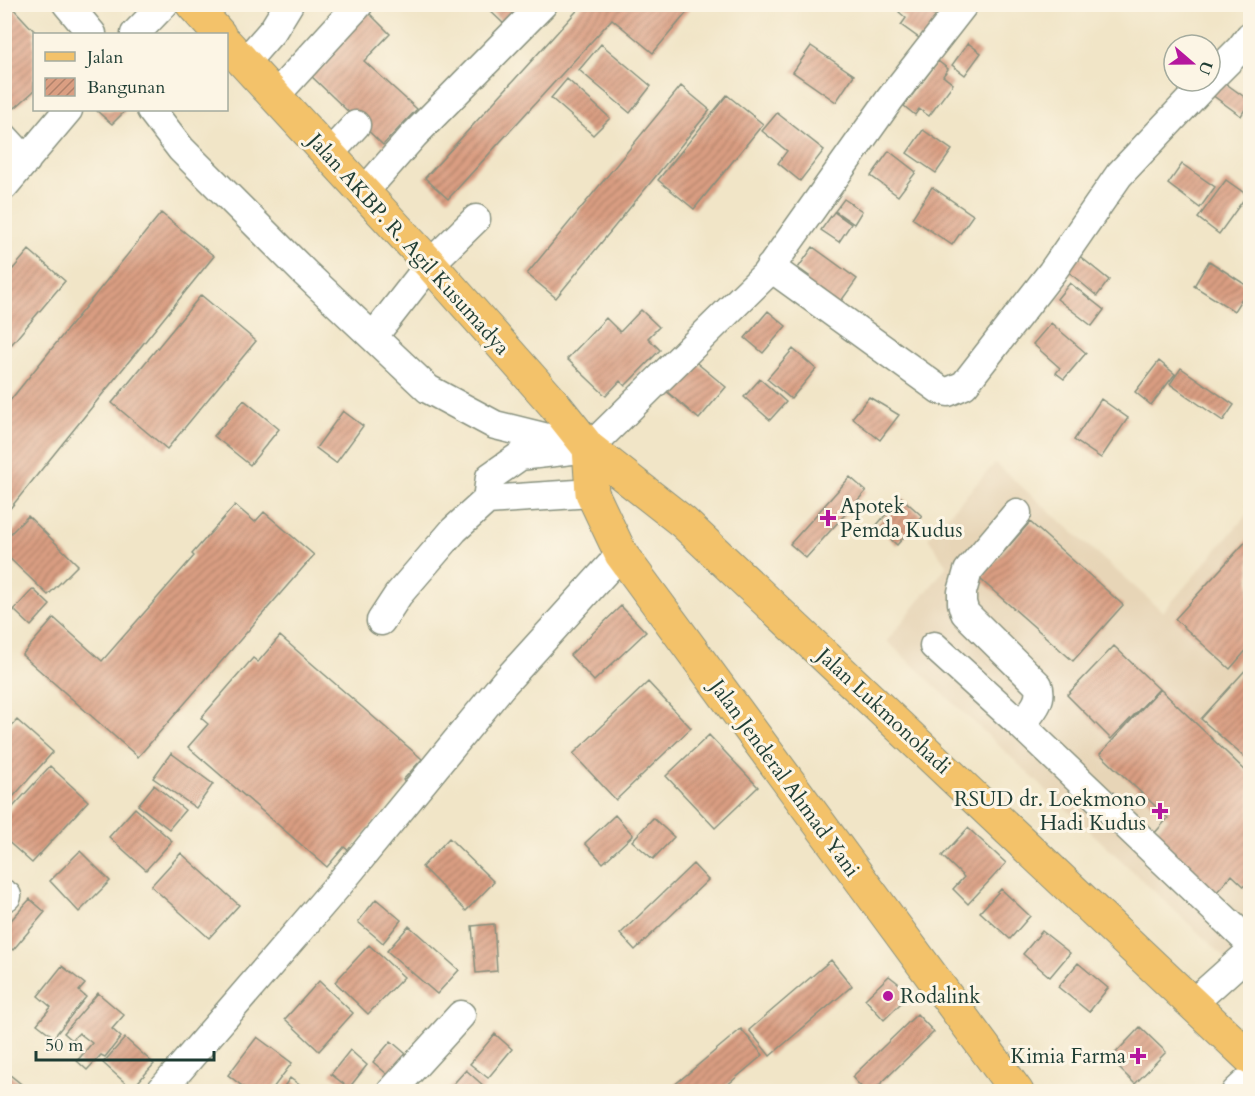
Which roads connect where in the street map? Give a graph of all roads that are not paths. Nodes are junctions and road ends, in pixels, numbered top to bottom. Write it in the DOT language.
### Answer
graph roads {
  1 [pos="67,4"];
  2 [pos="164,4"];
  3 [pos="192,4"];
  4 [pos="289,4"];
  5 [pos="359,4"];
  6 [pos="543,4"];
  7 [pos="964,4"];
  8 [pos="91,33"];
  9 [pos="136,33"];
  10 [pos="218,33"];
  11 [pos="1251,36"];
  12 [pos="236,52"];
  13 [pos="1222,67"];
  14 [pos="1196,93"];
  15 [pos="275,96"];
  16 [pos="67,111"];
  17 [pos="152,111"];
  18 [pos="356,125"];
  19 [pos="4,137"];
  20 [pos="328,154"];
  21 [pos="26,161"];
  22 [pos="4,186"];
  23 [pos="363,193"];
  24 [pos="476,219"];
  25 [pos="430,264"];
  26 [pos="770,267"];
  27 [pos="373,337"];
  28 [pos="589,448"];
  29 [pos="592,493"];
  30 [pos="487,500"];
  31 [pos="1017,513"];
  32 [pos="621,554"];
  33 [pos="381,621"];
  34 [pos="934,646"];
  35 [pos="1021,725"];
  36 [pos="1251,943"];
  37 [pos="1251,952"];
  38 [pos="1193,1003"];
  39 [pos="461,1015"];
  40 [pos="1251,1058"];
  41 [pos="1251,1079"];
  42 [pos="160,1092"];
  43 [pos="391,1092"];
  44 [pos="1017,1092"];
  45 [pos="1236,1092"];
  1 -- 8 [label="street"];
  2 -- 9 [label="street"];
  3 -- 10 [label="main road"];
  4 -- 12 [label="street"];
  5 -- 15 [label="street"];
  6 -- 23 [label="street"];
  7 -- 26 [label="street"];
  11 -- 13 [label="street"];
  12 -- 15 [label="main road, Jalan AKBP. R. Agil Kusumadya"];
  14 -- 26 [label="street"];
  15 -- 20 [label="main road, Jalan AKBP. R. Agil Kusumadya"];
  16 -- 21 [label="street"];
  17 -- 27 [label="street"];
  18 -- 20 [label="street"];
  19 -- 21 [label="street"];
  20 -- 23 [label="main road, Jalan AKBP. R. Agil Kusumadya"];
  21 -- 22 [label="street"];
  23 -- 25 [label="main road, Jalan AKBP. R. Agil Kusumadya"];
  24 -- 25 [label="street"];
  25 -- 27 [label="street"];
  25 -- 28 [label="main road, Jalan AKBP. R. Agil Kusumadya"];
  26 -- 28 [label="street"];
  27 -- 28 [label="street"];
  28 -- 29 [label="main road, Jalan Jenderal Ahmad Yani"];
  28 -- 30 [label="street"];
  28 -- 38 [label="main road, Jalan Lukmonohadi"];
  29 -- 30 [label="street"];
  29 -- 32 [label="main road, Jalan Jenderal Ahmad Yani"];
  30 -- 33 [label="street"];
  31 -- 35 [label="street"];
  32 -- 42 [label="street"];
  32 -- 44 [label="main road, Jalan Jenderal Ahmad Yani"];
  34 -- 35 [label="street"];
  35 -- 36 [label="street"];
  37 -- 38 [label="street"];
  38 -- 40 [label="main road, Jalan Lukmonohadi"];
  39 -- 43 [label="street"];
  41 -- 45 [label="street"];
}
